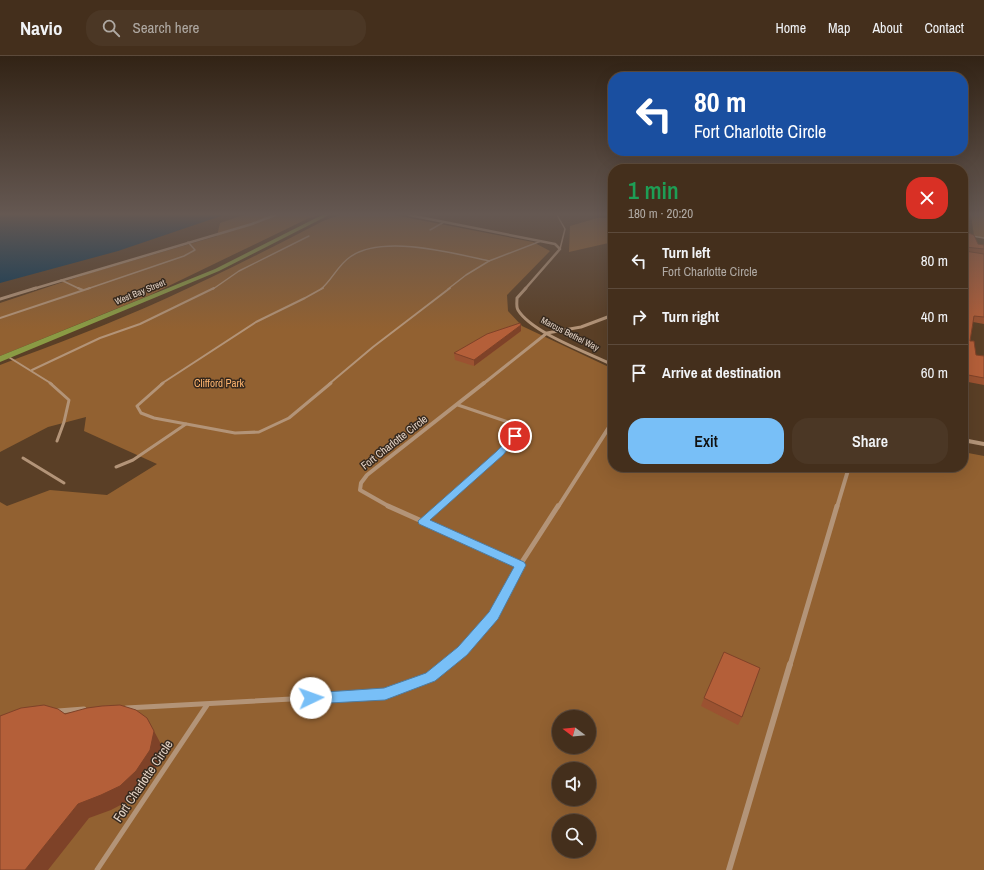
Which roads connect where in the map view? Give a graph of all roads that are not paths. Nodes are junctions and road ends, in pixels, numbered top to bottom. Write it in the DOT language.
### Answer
graph roads {
  1 [pos="151,253"];
  2 [pos="192,253"];
  3 [pos="251,253"];
  4 [pos="276,253"];
  5 [pos="359,253"];
  6 [pos="452,253"];
  7 [pos="511,253"];
  8 [pos="557,253"];
  9 [pos="489,262"];
  10 [pos="61,280"];
  11 [pos="83,290"];
  12 [pos="0,299"];
  13 [pos="0,318"];
  14 [pos="608,318"];
  15 [pos="547,333"];
  16 [pos="3,357"];
  17 [pos="608,363"];
  18 [pos="32,370"];
  19 [pos="458,405"];
  20 [pos="186,424"];
  21 [pos="608,429"];
  22 [pos="57,441"];
  23 [pos="968,441"];
  24 [pos="984,444"];
  25 [pos="22,458"];
  26 [pos="116,467"];
  27 [pos="848,472"];
  28 [pos="64,483"];
  29 [pos="423,521"];
  30 [pos="520,565"];
  31 [pos="207,705"];
  32 [pos="122,708"];
  33 [pos="91,709"];
  34 [pos="53,711"];
  35 [pos="98,870"];
  36 [pos="729,870"];
  1 -- 10 [label="street"];
  2 -- 11 [label="lane"];
  3 -- 16 [label="highway, West Bay Street"];
  4 -- 18 [label="lane"];
  5 -- 20 [label="lane"];
  6 -- 9 [label="lane"];
  7 -- 9 [label="lane"];
  8 -- 15 [label="street, Marcus Bethel Way"];
  9 -- 20 [label="lane"];
  10 -- 11 [label="lane"];
  10 -- 12 [label="street"];
  11 -- 13 [label="lane"];
  14 -- 15 [label="street"];
  15 -- 17 [label="street, Marcus Bethel Way"];
  15 -- 19 [label="street, Fort Charlotte Circle"];
  16 -- 18 [label="lane"];
  18 -- 22 [label="lane"];
  19 -- 29 [label="lane"];
  19 -- 29 [label="street, Fort Charlotte Circle"];
  20 -- 26 [label="lane"];
  21 -- 30 [label="street"];
  23 -- 24 [label="street"];
  25 -- 28 [label="lane"];
  27 -- 36 [label="street"];
  29 -- 30 [label="street, Fort Charlotte Circle"];
  30 -- 31 [label="lane"];
  31 -- 32 [label="lane"];
  31 -- 35 [label="lane, Fort Charlotte Circle"];
  33 -- 34 [label="lane"];
}
